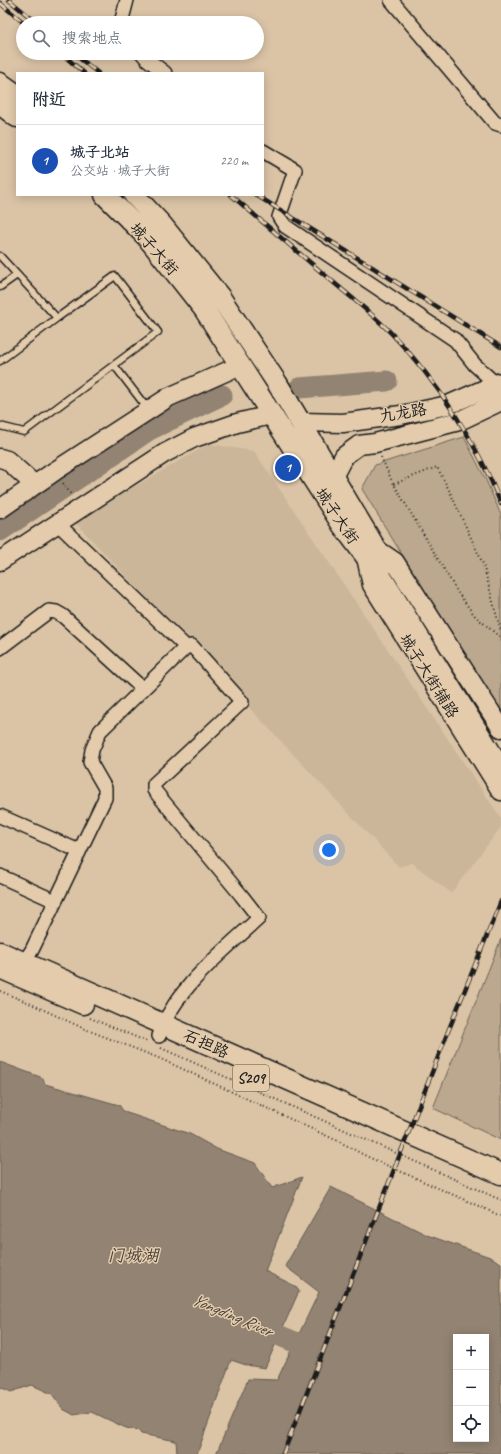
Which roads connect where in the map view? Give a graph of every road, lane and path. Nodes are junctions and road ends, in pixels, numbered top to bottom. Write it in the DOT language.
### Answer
graph roads {
  1 [pos="127,0"];
  2 [pos="391,0"];
  3 [pos="123,16"];
  4 [pos="148,60"];
  5 [pos="164,72"];
  6 [pos="0,83"];
  7 [pos="16,94"];
  8 [pos="0,104"];
  9 [pos="16,116"];
  10 [pos="501,125"];
  11 [pos="264,152"];
  12 [pos="106,196"];
  13 [pos="135,196"];
  14 [pos="0,256"];
  15 [pos="17,275"];
  16 [pos="0,287"];
  17 [pos="57,318"];
  18 [pos="0,361"];
  19 [pos="114,365"];
  20 [pos="241,365"];
  21 [pos="500,389"];
  22 [pos="149,410"];
  23 [pos="271,414"];
  24 [pos="301,422"];
  25 [pos="0,426"];
  26 [pos="375,443"];
  27 [pos="0,458"];
  28 [pos="55,471"];
  29 [pos="333,477"];
  30 [pos="394,484"];
  31 [pos="35,485"];
  32 [pos="0,509"];
  33 [pos="80,509"];
  34 [pos="57,523"];
  35 [pos="371,553"];
  36 [pos="0,561"];
  37 [pos="501,632"];
  38 [pos="501,638"];
  39 [pos="186,647"];
  40 [pos="0,648"];
  41 [pos="143,689"];
  42 [pos="501,728"];
  43 [pos="501,746"];
  44 [pos="501,769"];
  45 [pos="501,791"];
  46 [pos="0,816"];
  47 [pos="79,851"];
  48 [pos="0,876"];
  49 [pos="55,900"];
  50 [pos="0,952"];
  51 [pos="24,962"];
  52 [pos="0,968"];
  53 [pos="0,991"];
  54 [pos="85,1016"];
  55 [pos="157,1038"];
  56 [pos="501,1174"];
  57 [pos="501,1189"];
  58 [pos="501,1200"];
  59 [pos="501,1216"];
  1 -- 3 [label="street"];
  2 -- 10 [label="street"];
  4 -- 5 [label="street"];
  6 -- 7 [label="main road"];
  8 -- 9 [label="main road"];
  11 -- 21 [label="street"];
  12 -- 20 [label="main road, 城子大街"];
  13 -- 24 [label="main road, 城子大街"];
  14 -- 15 [label="lane"];
  15 -- 16 [label="lane"];
  15 -- 17 [label="lane"];
  17 -- 18 [label="lane"];
  17 -- 19 [label="lane"];
  19 -- 22 [label="lane"];
  19 -- 25 [label="lane"];
  20 -- 22 [label="street"];
  20 -- 23 [label="main road, 城子大街"];
  21 -- 24 [label="street, 九龙路"];
  21 -- 26 [label="street, 九龙路"];
  22 -- 28 [label="street"];
  23 -- 33 [label="street"];
  23 -- 35 [label="main road, 城子大街"];
  24 -- 29 [label="main road, 城子大街"];
  26 -- 29 [label="street, 九龙路"];
  26 -- 30 [label="path"];
  27 -- 31 [label="street"];
  28 -- 31 [label="street"];
  28 -- 33 [label="path"];
  29 -- 35 [label="main road, 城子大街"];
  30 -- 37 [label="path"];
  30 -- 38 [label="path"];
  31 -- 32 [label="street"];
  33 -- 34 [label="street"];
  34 -- 36 [label="street"];
  34 -- 39 [label="street"];
  35 -- 42 [label="street, 城子大街辅路"];
  35 -- 43 [label="main road, 城子大街"];
  35 -- 44 [label="main road, 城子大街"];
  35 -- 45 [label="street, 城子大街辅路"];
  39 -- 41 [label="street"];
  39 -- 55 [label="street"];
  40 -- 41 [label="street"];
  41 -- 47 [label="street"];
  46 -- 47 [label="street"];
  47 -- 49 [label="street"];
  48 -- 49 [label="street"];
  49 -- 51 [label="street"];
  50 -- 51 [label="main road, 石担路 / S209"];
  51 -- 55 [label="main road, 石担路 / S209"];
  52 -- 55 [label="main road, 石担路 / S209"];
  53 -- 59 [label="path"];
  54 -- 55 [label="path, 石担路"];
  55 -- 56 [label="main road, 石担路 / S209"];
  55 -- 57 [label="main road, 石担路 / S209"];
  55 -- 58 [label="path, 石担路"];
}
